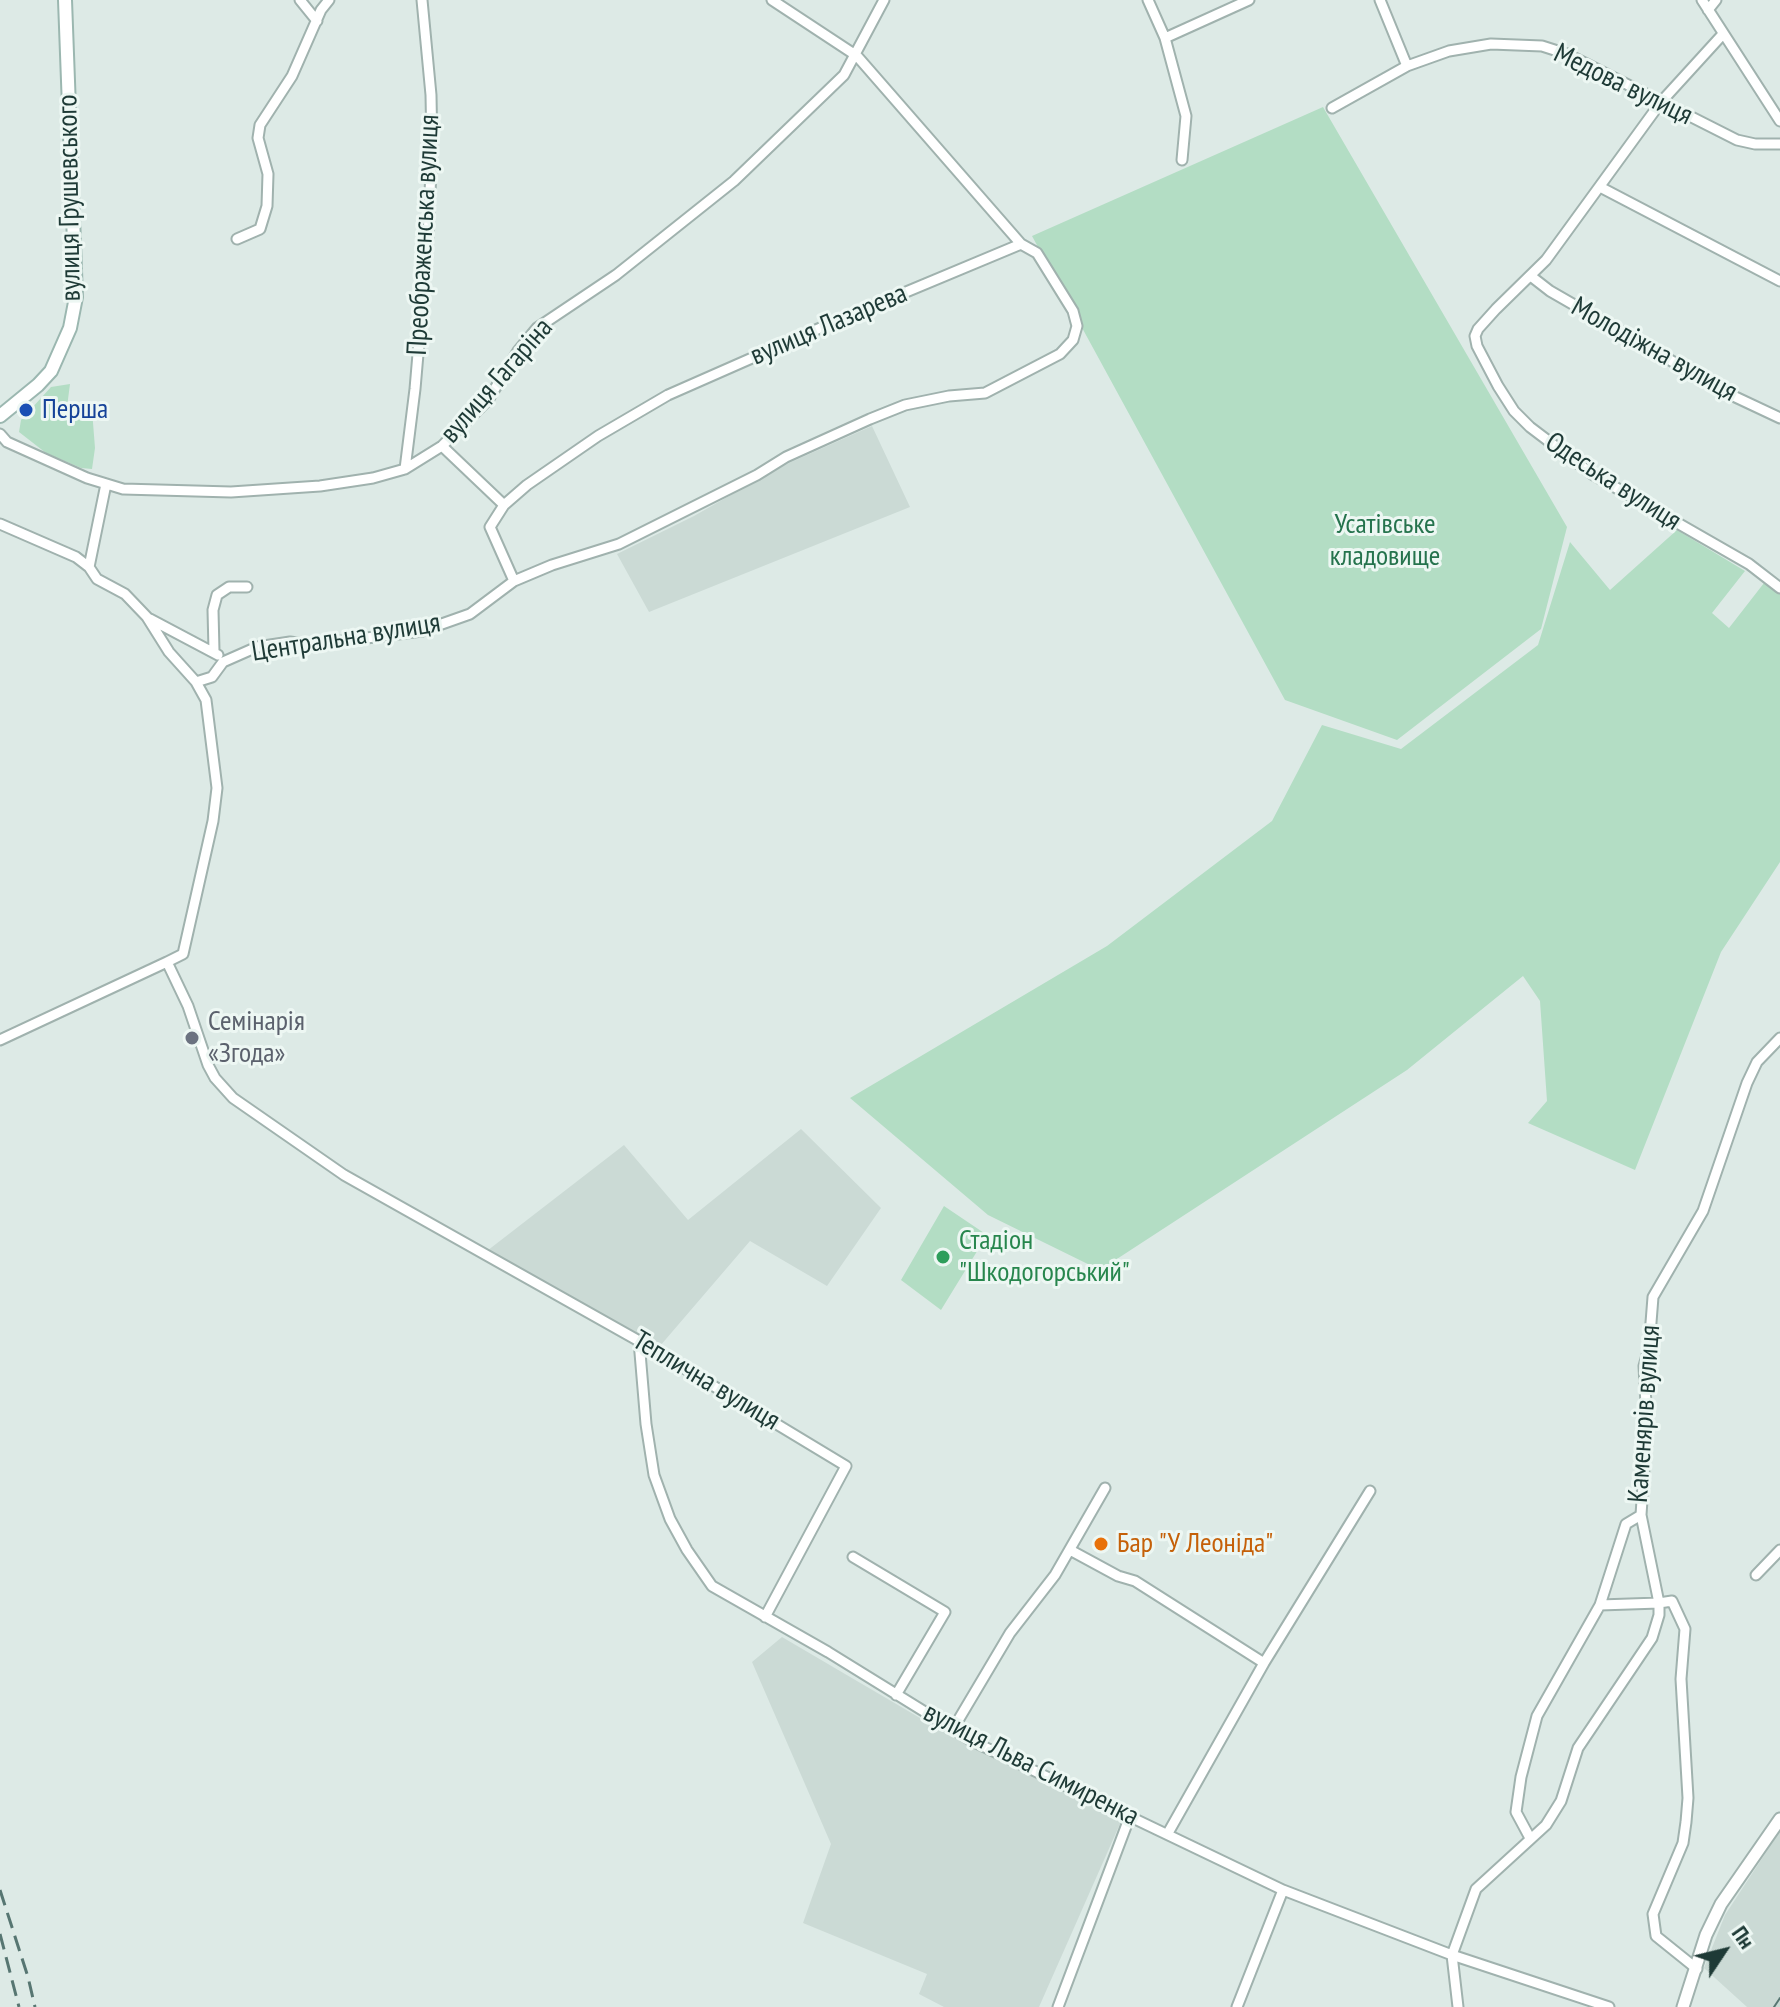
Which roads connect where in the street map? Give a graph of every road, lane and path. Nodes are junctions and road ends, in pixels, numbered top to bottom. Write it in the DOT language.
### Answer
graph roads {
  1 [pos="65,0"];
  2 [pos="300,0"];
  3 [pos="329,0"];
  4 [pos="422,0"];
  5 [pos="772,0"];
  6 [pos="884,0"];
  7 [pos="1148,0"];
  8 [pos="1249,0"];
  9 [pos="1380,0"];
  10 [pos="1702,0"];
  11 [pos="1716,0"];
  12 [pos="1708,10"];
  13 [pos="317,21"];
  14 [pos="1723,34"];
  15 [pos="1165,38"];
  16 [pos="857,56"];
  17 [pos="1407,66"];
  18 [pos="1661,102"];
  19 [pos="1332,108"];
  20 [pos="1779,117"];
  21 [pos="1780,144"];
  22 [pos="1182,160"];
  23 [pos="1600,187"];
  24 [pos="237,239"];
  25 [pos="1021,244"];
  26 [pos="1532,277"];
  27 [pos="1780,281"];
  28 [pos="0,416"];
  29 [pos="1780,418"];
  30 [pos="0,434"];
  31 [pos="442,446"];
  32 [pos="405,469"];
  33 [pos="106,484"];
  34 [pos="504,505"];
  35 [pos="0,524"];
  36 [pos="89,567"];
  37 [pos="514,581"];
  38 [pos="247,587"];
  39 [pos="1780,588"];
  40 [pos="147,617"];
  41 [pos="214,651"];
  42 [pos="223,662"];
  43 [pos="212,677"];
  44 [pos="196,682"];
  45 [pos="206,700"];
  46 [pos="167,962"];
  47 [pos="1780,1038"];
  48 [pos="0,1040"];
  49 [pos="639,1341"];
  50 [pos="1105,1488"];
  51 [pos="1370,1491"];
  52 [pos="1641,1515"];
  53 [pos="1070,1550"];
  54 [pos="1780,1550"];
  55 [pos="853,1557"];
  56 [pos="1756,1575"];
  57 [pos="1659,1603"];
  58 [pos="1600,1605"];
  59 [pos="765,1617"];
  60 [pos="1264,1663"];
  61 [pos="896,1695"];
  62 [pos="953,1729"];
  63 [pos="1130,1816"];
  64 [pos="1780,1819"];
  65 [pos="1168,1833"];
  66 [pos="1530,1838"];
  67 [pos="1283,1890"];
  68 [pos="1452,1955"];
  69 [pos="1697,1969"];
  70 [pos="1058,2007"];
  71 [pos="1237,2007"];
  72 [pos="1458,2007"];
  73 [pos="1609,2007"];
  74 [pos="1683,2007"];
  1 -- 28 [label="main road, вулиця Грушевського"];
  2 -- 13 [label="street"];
  3 -- 13 [label="street"];
  4 -- 32 [label="street, Преображенська вулиця"];
  5 -- 16 [label="street"];
  6 -- 16 [label="street, вулиця Гагаріна"];
  7 -- 15 [label="street"];
  8 -- 15 [label="street"];
  9 -- 17 [label="street"];
  10 -- 12 [label="street"];
  11 -- 12 [label="street"];
  12 -- 14 [label="street"];
  13 -- 24 [label="street"];
  14 -- 18 [label="street"];
  14 -- 20 [label="street"];
  15 -- 22 [label="street"];
  16 -- 25 [label="street"];
  16 -- 31 [label="street, вулиця Гагаріна"];
  17 -- 18 [label="street, Медова вулиця"];
  17 -- 19 [label="street, Медова вулиця"];
  18 -- 21 [label="street, Медова вулиця"];
  18 -- 23 [label="street"];
  23 -- 26 [label="street"];
  23 -- 27 [label="street"];
  25 -- 34 [label="street, вулиця Лазарева"];
  25 -- 37 [label="street, Центральна вулиця"];
  26 -- 29 [label="street, Молодіжна вулиця"];
  26 -- 39 [label="street, Одеська вулиця"];
  30 -- 33 [label="street, вулиця Гагаріна"];
  31 -- 32 [label="street, вулиця Гагаріна"];
  31 -- 34 [label="street"];
  32 -- 33 [label="street, вулиця Гагаріна"];
  33 -- 36 [label="street"];
  34 -- 37 [label="street"];
  35 -- 36 [label="street"];
  36 -- 40 [label="street"];
  37 -- 42 [label="street, Центральна вулиця"];
  38 -- 41 [label="street"];
  40 -- 41 [label="street"];
  40 -- 44 [label="street"];
  41 -- 42 [label="street"];
  42 -- 43 [label="street, Центральна вулиця"];
  43 -- 44 [label="street"];
  43 -- 45 [label="street"];
  44 -- 45 [label="street"];
  45 -- 46 [label="street"];
  46 -- 48 [label="street"];
  46 -- 49 [label="street, Теплична вулиця"];
  47 -- 52 [label="street, Каменярів вулиця"];
  49 -- 59 [label="street, вулиця Льва Симиренка"];
  49 -- 59 [label="street, Теплична вулиця"];
  50 -- 53 [label="street"];
  51 -- 60 [label="street"];
  52 -- 57 [label="street"];
  52 -- 58 [label="street, Каменярів вулиця"];
  53 -- 60 [label="street"];
  53 -- 62 [label="street"];
  54 -- 56 [label="street"];
  55 -- 61 [label="street"];
  57 -- 58 [label="street"];
  57 -- 66 [label="street"];
  57 -- 69 [label="street"];
  58 -- 66 [label="street, Каменярів вулиця"];
  59 -- 61 [label="street, вулиця Льва Симиренка"];
  60 -- 65 [label="street"];
  61 -- 62 [label="street, вулиця Льва Симиренка"];
  62 -- 63 [label="street, вулиця Льва Симиренка"];
  63 -- 65 [label="street, вулиця Льва Симиренка"];
  63 -- 70 [label="street"];
  64 -- 69 [label="street"];
  65 -- 67 [label="street, вулиця Льва Симиренка"];
  66 -- 68 [label="street"];
  67 -- 68 [label="street, вулиця Льва Симиренка"];
  67 -- 71 [label="street"];
  68 -- 72 [label="street"];
  68 -- 73 [label="street, вулиця Льва Симиренка"];
  69 -- 74 [label="street"];
}
